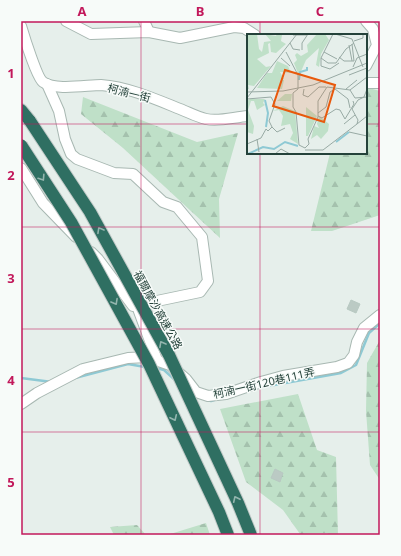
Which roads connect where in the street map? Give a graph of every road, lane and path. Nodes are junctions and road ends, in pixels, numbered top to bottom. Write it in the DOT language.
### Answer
graph roads {
  1 [pos="66,21"];
  2 [pos="144,21"];
  3 [pos="366,21"];
  4 [pos="21,26"];
  5 [pos="149,32"];
  6 [pos="253,34"];
  7 [pos="367,64"];
  8 [pos="380,82"];
  9 [pos="367,83"];
  10 [pos="47,84"];
  11 [pos="21,110"];
  12 [pos="247,116"];
  13 [pos="21,145"];
  14 [pos="21,168"];
  15 [pos="137,306"];
  16 [pos="380,315"];
  17 [pos="157,360"];
  18 [pos="21,404"];
  19 [pos="228,535"];
  20 [pos="251,535"];
  1 -- 5 [label="street"];
  2 -- 5 [label="street"];
  3 -- 7 [label="street"];
  4 -- 10 [label="street"];
  5 -- 6 [label="street"];
  8 -- 9 [label="street"];
  10 -- 12 [label="street, 柯湳一街"];
  10 -- 15 [label="street"];
  20 -- 11 [label="highway, 福爾摩沙高速公路, one-way, bridge"];
  13 -- 19 [label="highway, one-way, bridge"];
  14 -- 15 [label="street"];
  15 -- 17 [label="street"];
  16 -- 17 [label="street, 柯湳一街120巷111弄"];
  17 -- 18 [label="street"];
}
